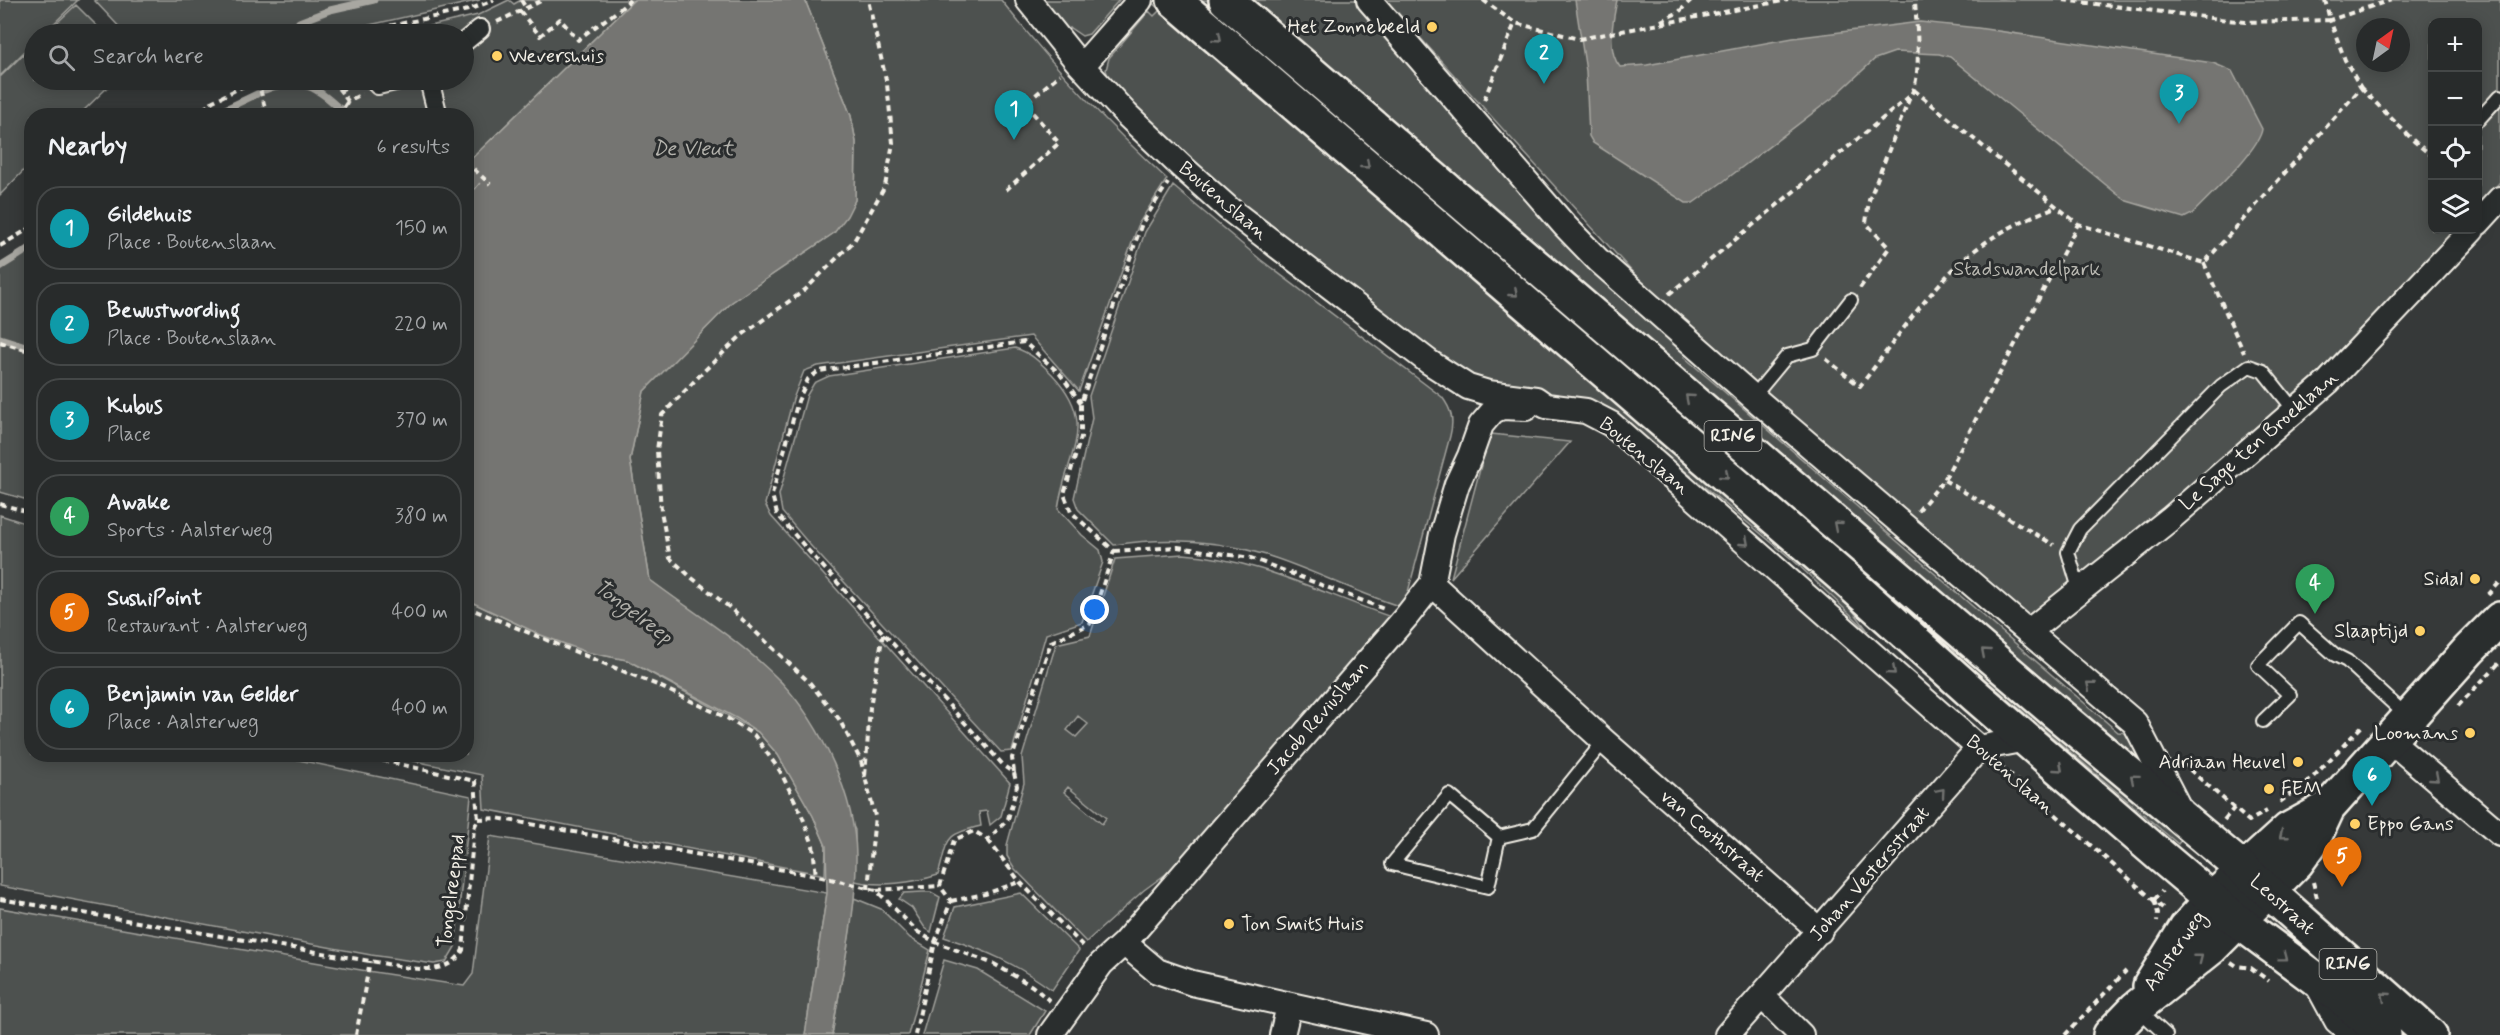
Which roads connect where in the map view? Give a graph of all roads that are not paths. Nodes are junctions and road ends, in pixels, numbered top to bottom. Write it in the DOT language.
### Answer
graph roads {
  1 [pos="1028,0"];
  2 [pos="1140,0"];
  3 [pos="1174,0"];
  4 [pos="1226,0"];
  5 [pos="1370,0"];
  6 [pos="480,29"];
  7 [pos="474,34"];
  8 [pos="1079,63"];
  9 [pos="432,90"];
  10 [pos="2500,96"];
  11 [pos="436,108"];
  12 [pos="2482,116"];
  13 [pos="2500,199"];
  14 [pos="2482,219"];
  15 [pos="2468,234"];
  16 [pos="1851,300"];
  17 [pos="1753,397"];
  18 [pos="1546,406"];
  19 [pos="2295,411"];
  20 [pos="1432,584"];
  21 [pos="2080,592"];
  22 [pos="2500,600"];
  23 [pos="2500,619"];
  24 [pos="2028,632"];
  25 [pos="2469,650"];
  26 [pos="2396,719"];
  27 [pos="2263,721"];
  28 [pos="2026,740"];
  29 [pos="1604,741"];
  30 [pos="1979,748"];
  31 [pos="2328,808"];
  32 [pos="2196,830"];
  33 [pos="2500,834"];
  34 [pos="1499,837"];
  35 [pos="2243,869"];
  36 [pos="2267,892"];
  37 [pos="2212,899"];
  38 [pos="2238,921"];
  39 [pos="1820,931"];
  40 [pos="1124,943"];
  41 [pos="2314,979"];
  42 [pos="1762,996"];
  43 [pos="1289,1006"];
  44 [pos="2136,1008"];
  45 [pos="1050,1035"];
  46 [pos="1282,1035"];
  47 [pos="1426,1035"];
  48 [pos="1727,1035"];
  49 [pos="1801,1035"];
  50 [pos="2110,1035"];
  51 [pos="2166,1035"];
  52 [pos="2354,1035"];
  53 [pos="2384,1035"];
  54 [pos="2430,1035"];
  1 -- 8 [label="street, Boutenslaan"];
  2 -- 8 [label="street"];
  3 -- 28 [label="main road, Boutenslaan / RING, one-way"];
  32 -- 4 [label="main road, RING, one-way"];
  5 -- 17 [label="street"];
  6 -- 7 [label="street"];
  8 -- 18 [label="street, Boutenslaan"];
  9 -- 11 [label="street"];
  10 -- 12 [label="lane"];
  13 -- 14 [label="street"];
  15 -- 19 [label="street, Le Sage ten Broeklaan"];
  16 -- 17 [label="lane"];
  17 -- 24 [label="street"];
  18 -- 20 [label="street, Jacob Reviuslaan"];
  18 -- 30 [label="street, Boutenslaan, one-way"];
  19 -- 21 [label="street, Le Sage ten Broeklaan"];
  19 -- 21 [label="lane"];
  20 -- 29 [label="street, van Coothstraat"];
  20 -- 40 [label="street, Jacob Reviuslaan"];
  21 -- 24 [label="street, Le Sage ten Broeklaan"];
  22 -- 25 [label="main road, Aalsterweg"];
  23 -- 25 [label="main road, Aalsterweg"];
  32 -- 24 [label="street, one-way"];
  25 -- 26 [label="main road, Aalsterweg"];
  26 -- 27 [label="lane"];
  26 -- 31 [label="main road, Aalsterweg"];
  26 -- 33 [label="street, one-way"];
  28 -- 30 [label="street"];
  28 -- 37 [label="main road, Boutenslaan / RING, one-way"];
  29 -- 34 [label="lane"];
  29 -- 39 [label="street, van Coothstraat"];
  39 -- 30 [label="street, Johan Vestersstraat, one-way"];
  31 -- 35 [label="main road, Aalsterweg, one-way"];
  31 -- 36 [label="main road, Aalsterweg"];
  32 -- 35 [label="main road, RING"];
  34 -- 34 [label="lane"];
  35 -- 36 [label="main road, Leostraat / RING"];
  35 -- 37 [label="main road, Aalsterweg"];
  36 -- 38 [label="main road, Aalsterweg"];
  54 -- 36 [label="main road, Leostraat / RING, one-way"];
  37 -- 38 [label="main road, Leostraat / RING"];
  37 -- 44 [label="main road, Aalsterweg"];
  38 -- 41 [label="main road, Leostraat / RING, one-way"];
  44 -- 38 [label="main road, Aalsterweg, one-way"];
  39 -- 42 [label="street, Johan Vestersstraat"];
  40 -- 43 [label="street"];
  40 -- 45 [label="street, Jacob Reviuslaan"];
  41 -- 52 [label="street, Leostraat"];
  41 -- 53 [label="main road, Leostraat / RING"];
  42 -- 48 [label="street, Johan Vestersstraat"];
  42 -- 49 [label="street"];
  43 -- 46 [label="street"];
  43 -- 47 [label="street"];
  44 -- 50 [label="main road, Aalsterweg"];
  44 -- 51 [label="lane"];
}
